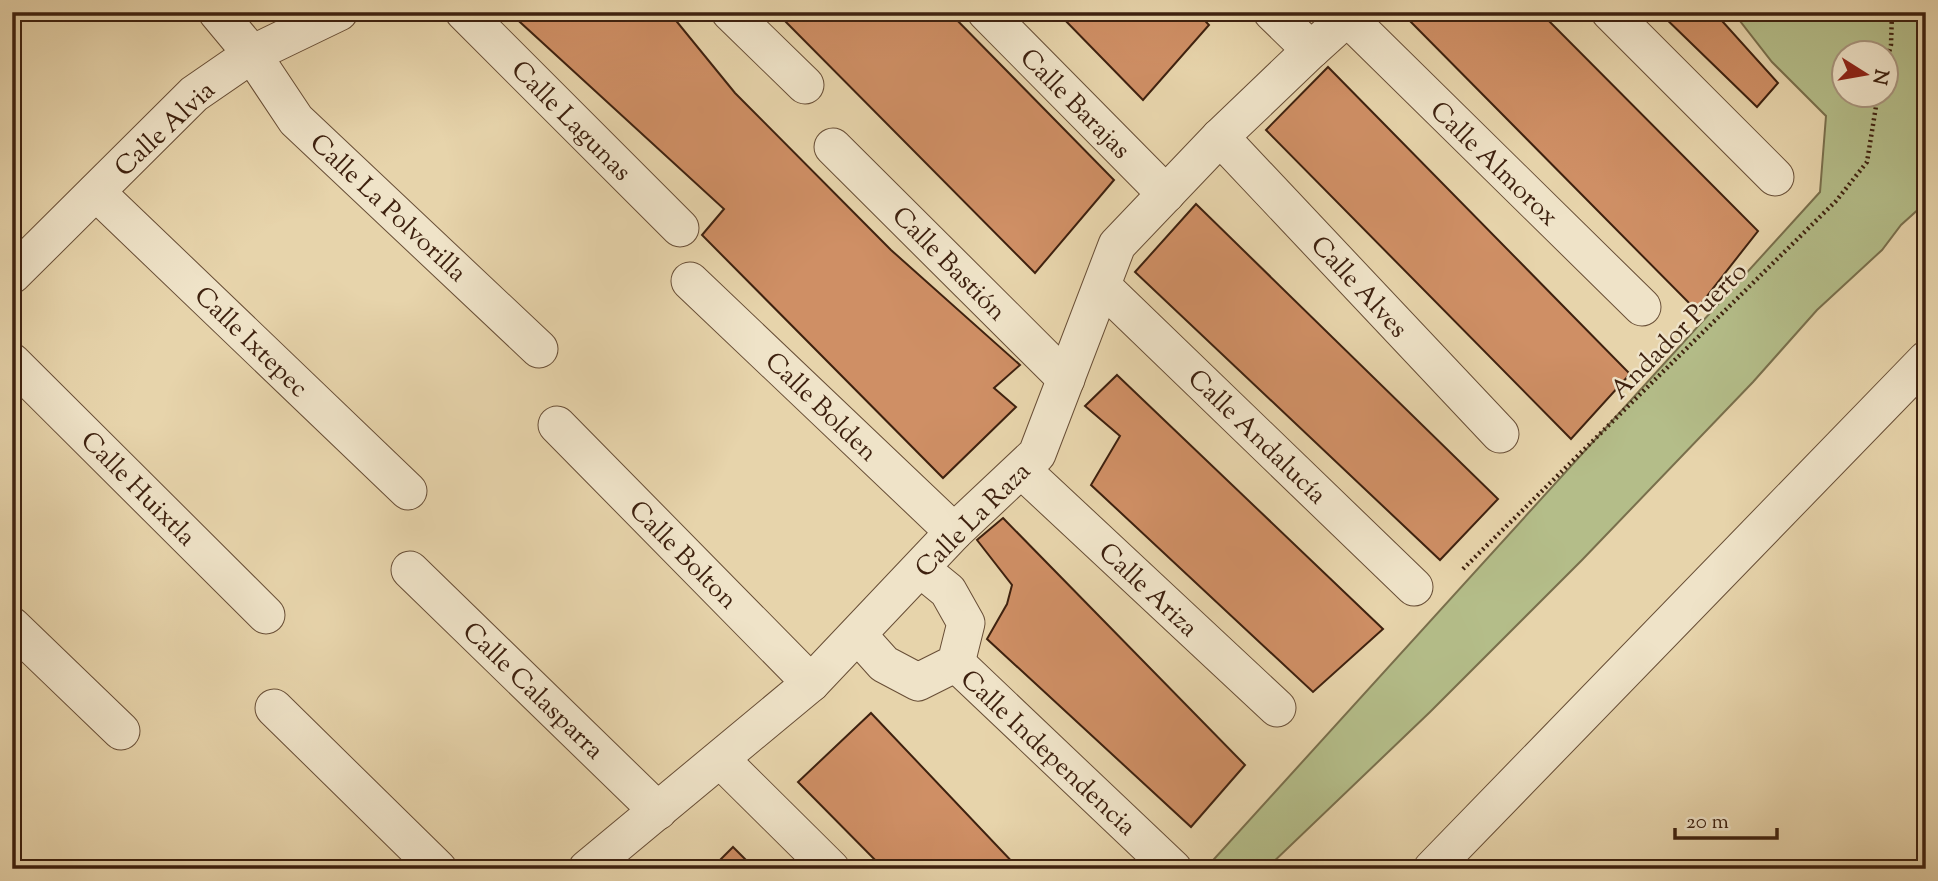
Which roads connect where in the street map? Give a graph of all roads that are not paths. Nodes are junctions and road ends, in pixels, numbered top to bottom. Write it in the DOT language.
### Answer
graph roads {
  1 [pos="217,12"];
  2 [pos="339,12"];
  3 [pos="464,12"];
  4 [pos="730,12"];
  5 [pos="986,12"];
  6 [pos="1272,12"];
  7 [pos="1609,12"];
  8 [pos="1350,15"];
  9 [pos="1311,50"];
  10 [pos="252,54"];
  11 [pos="805,85"];
  12 [pos="1220,137"];
  13 [pos="833,148"];
  14 [pos="1775,177"];
  15 [pos="96,192"];
  16 [pos="1166,194"];
  17 [pos="680,228"];
  18 [pos="12,275"];
  19 [pos="690,281"];
  20 [pos="1102,286"];
  21 [pos="1642,307"];
  22 [pos="539,349"];
  23 [pos="1926,360"];
  24 [pos="12,362"];
  25 [pos="1066,379"];
  26 [pos="557,425"];
  27 [pos="1500,434"];
  28 [pos="1022,470"];
  29 [pos="408,491"];
  30 [pos="954,532"];
  31 [pos="921,569"];
  32 [pos="410,570"];
  33 [pos="1414,587"];
  34 [pos="265,615"];
  35 [pos="12,626"];
  36 [pos="858,635"];
  37 [pos="956,663"];
  38 [pos="811,682"];
  39 [pos="274,708"];
  40 [pos="1277,708"];
  41 [pos="121,731"];
  42 [pos="720,760"];
  43 [pos="658,811"];
  44 [pos="438,869"];
  45 [pos="587,869"];
  46 [pos="831,869"];
  47 [pos="1173,869"];
  48 [pos="1432,869"];
  1 -- 10 [label="street, Calle La Polvorilla"];
  2 -- 10 [label="street, Calle Alvia"];
  3 -- 17 [label="street, Calle Lagunas"];
  4 -- 11 [label="street"];
  5 -- 16 [label="street, Calle Barajas"];
  6 -- 9 [label="street"];
  7 -- 14 [label="street"];
  8 -- 9 [label="street, Calle La Raza"];
  8 -- 21 [label="street, Calle Almorox"];
  9 -- 12 [label="street, Calle La Raza"];
  10 -- 15 [label="street, Calle Alvia"];
  10 -- 22 [label="street, Calle La Polvorilla"];
  12 -- 16 [label="street, Calle La Raza"];
  12 -- 27 [label="street, Calle Alves"];
  13 -- 25 [label="street, Calle Bastión"];
  15 -- 18 [label="street, Calle Alvia"];
  15 -- 29 [label="street, Calle Ixtepec"];
  16 -- 20 [label="street, Calle La Raza"];
  19 -- 30 [label="street, Calle Bolden"];
  20 -- 25 [label="street, Calle La Raza"];
  20 -- 33 [label="street, Calle Andalucía"];
  23 -- 48 [label="street"];
  24 -- 34 [label="street, Calle Huixtla"];
  25 -- 28 [label="street, Calle La Raza"];
  26 -- 38 [label="street, Calle Bolton"];
  28 -- 30 [label="street, Calle La Raza"];
  28 -- 40 [label="street, Calle Ariza"];
  30 -- 31 [label="street, Calle La Raza"];
  31 -- 36 [label="street, Calle La Raza"];
  31 -- 37 [label="street, Calle Independencia"];
  32 -- 43 [label="street, Calle Calasparra"];
  35 -- 41 [label="street"];
  36 -- 37 [label="street, Calle Independencia"];
  36 -- 38 [label="street, Calle La Raza"];
  37 -- 47 [label="street, Calle Independencia"];
  38 -- 42 [label="street, Calle La Raza"];
  39 -- 44 [label="street"];
  42 -- 43 [label="street, Calle La Raza"];
  42 -- 46 [label="street"];
  43 -- 45 [label="street, Calle La Raza"];
}
